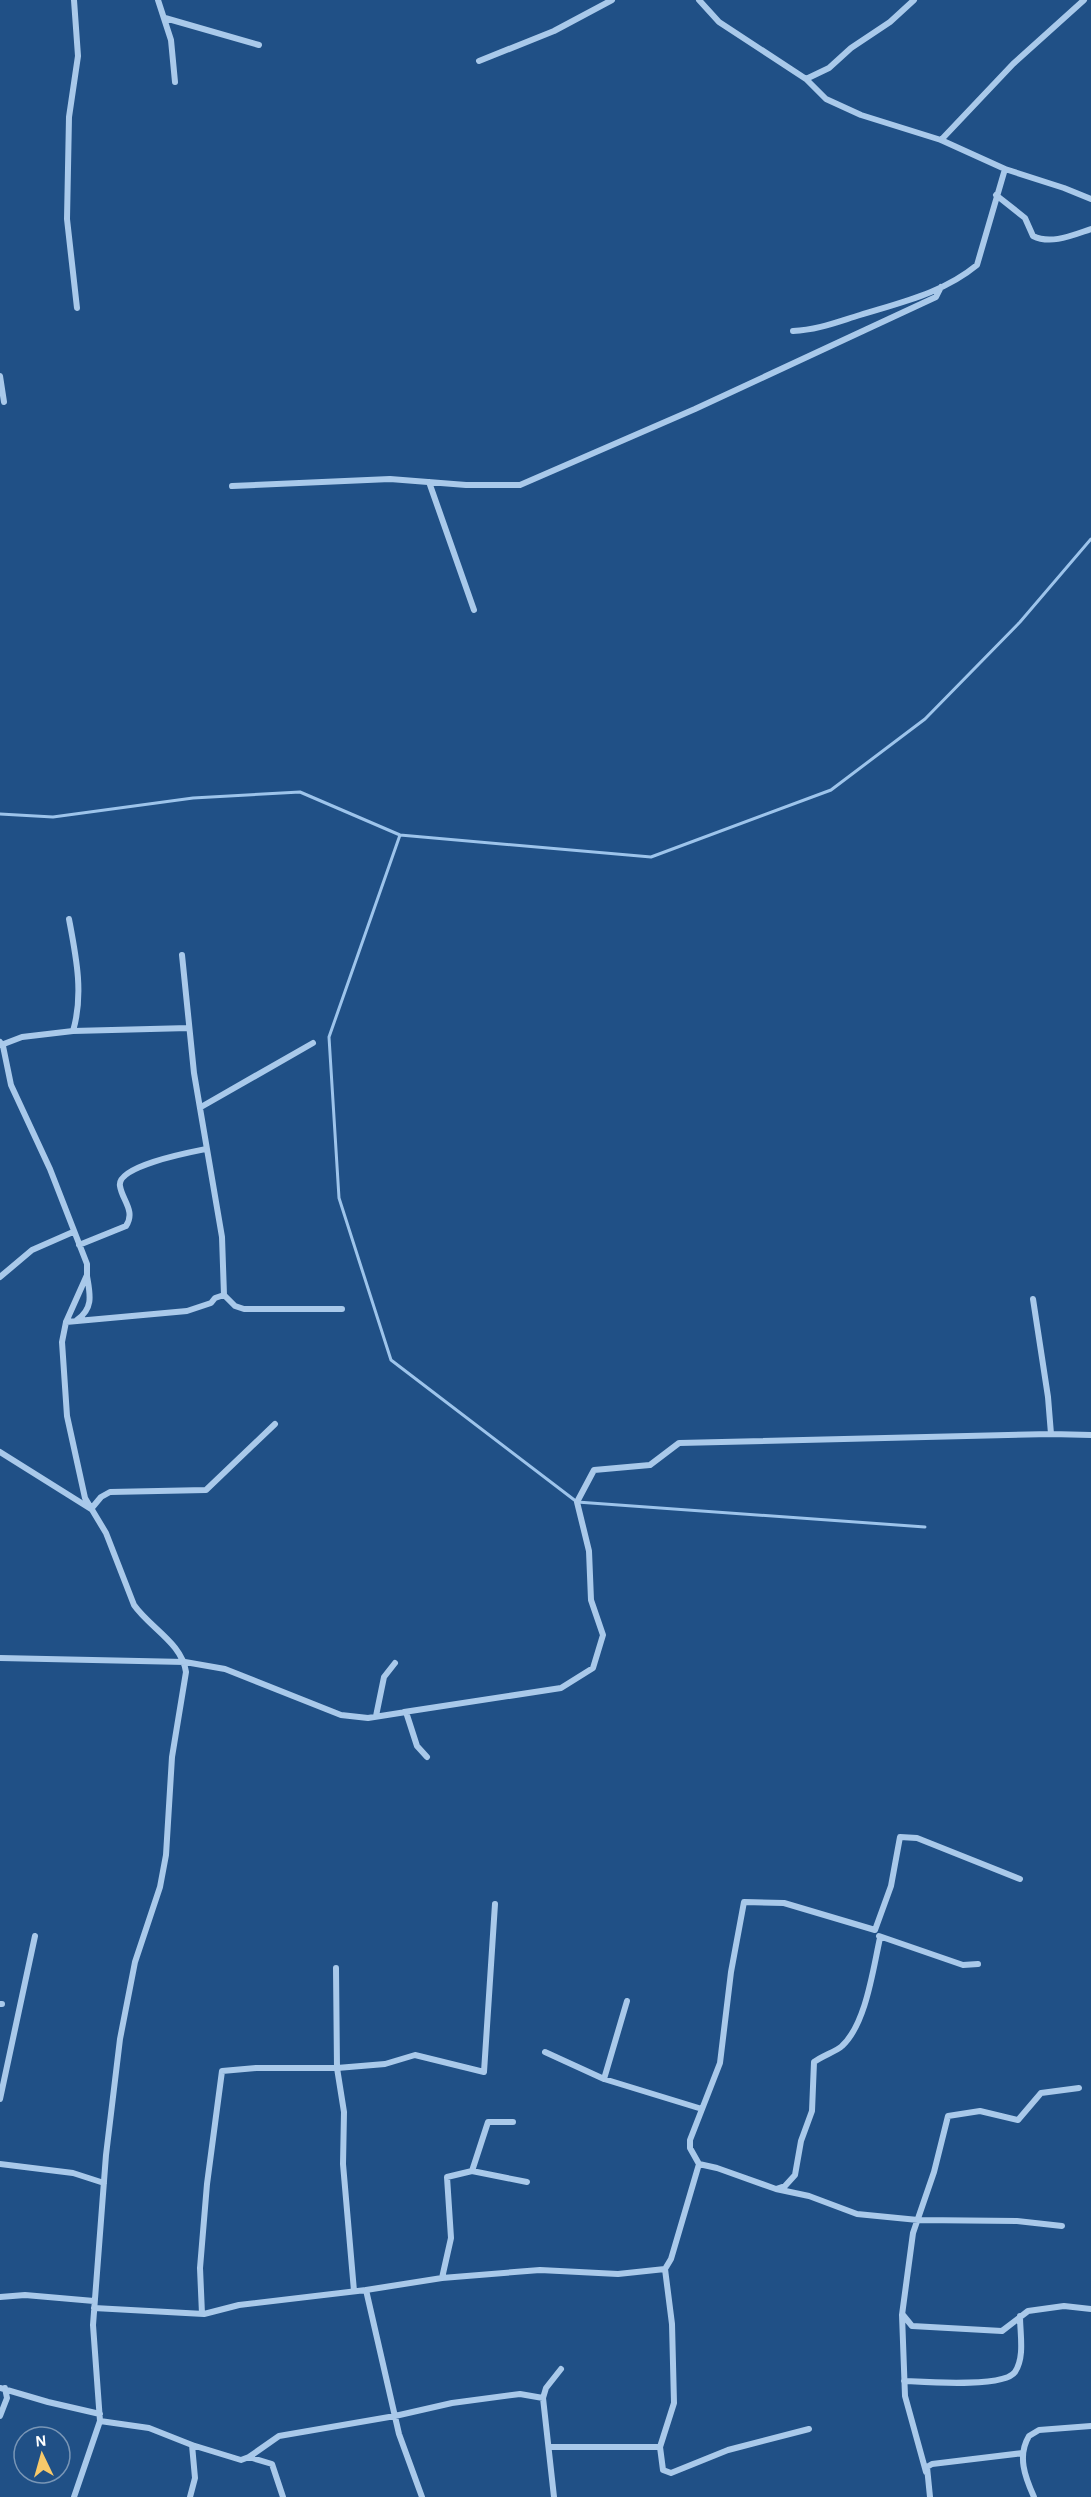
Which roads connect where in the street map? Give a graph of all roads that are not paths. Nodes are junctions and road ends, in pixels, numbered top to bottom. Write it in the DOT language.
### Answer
graph roads {
  1 [pos="74,0"];
  2 [pos="158,0"];
  3 [pos="612,0"];
  4 [pos="699,0"];
  5 [pos="712,0"];
  6 [pos="914,0"];
  7 [pos="1084,0"];
  8 [pos="705,6"];
  9 [pos="165,18"];
  10 [pos="259,45"];
  11 [pos="479,62"];
  12 [pos="806,79"];
  13 [pos="175,82"];
  14 [pos="941,140"];
  15 [pos="1005,170"];
  16 [pos="996,195"];
  17 [pos="1091,200"];
  18 [pos="1091,230"];
  19 [pos="941,287"];
  20 [pos="77,308"];
  21 [pos="793,331"];
  22 [pos="0,376"];
  23 [pos="4,402"];
  24 [pos="429,482"];
  25 [pos="232,486"];
  26 [pos="474,610"];
  27 [pos="69,919"];
  28 [pos="182,955"];
  29 [pos="189,1028"];
  30 [pos="72,1031"];
  31 [pos="314,1043"];
  32 [pos="1,1044"];
  33 [pos="201,1107"];
  34 [pos="206,1149"];
  35 [pos="73,1232"];
  36 [pos="79,1245"];
  37 [pos="87,1275"];
  38 [pos="0,1277"];
  39 [pos="224,1295"];
  40 [pos="1033,1299"];
  41 [pos="342,1309"];
  42 [pos="75,1321"];
  43 [pos="66,1322"];
  44 [pos="275,1424"];
  45 [pos="1051,1434"];
  46 [pos="1091,1436"];
  47 [pos="0,1452"];
  48 [pos="91,1509"];
  49 [pos="0,1658"];
  50 [pos="184,1662"];
  51 [pos="395,1663"];
  52 [pos="404,1712"];
  53 [pos="376,1716"];
  54 [pos="427,1757"];
  55 [pos="1020,1879"];
  56 [pos="495,1904"];
  57 [pos="875,1930"];
  58 [pos="34,1936"];
  59 [pos="880,1938"];
  60 [pos="978,1964"];
  61 [pos="336,1968"];
  62 [pos="627,2001"];
  63 [pos="545,2052"];
  64 [pos="337,2068"];
  65 [pos="604,2079"];
  66 [pos="1079,2088"];
  67 [pos="0,2099"];
  68 [pos="702,2109"];
  69 [pos="513,2122"];
  70 [pos="0,2164"];
  71 [pos="699,2164"];
  72 [pos="472,2171"];
  73 [pos="527,2182"];
  74 [pos="104,2183"];
  75 [pos="776,2189"];
  76 [pos="918,2220"];
  77 [pos="1062,2226"];
  78 [pos="665,2269"];
  79 [pos="442,2278"];
  80 [pos="366,2290"];
  81 [pos="354,2291"];
  82 [pos="0,2297"];
  83 [pos="94,2304"];
  84 [pos="1091,2309"];
  85 [pos="202,2314"];
  86 [pos="903,2315"];
  87 [pos="1020,2316"];
  88 [pos="561,2368"];
  89 [pos="904,2382"];
  90 [pos="2,2388"];
  91 [pos="543,2398"];
  92 [pos="0,2416"];
  93 [pos="395,2416"];
  94 [pos="100,2417"];
  95 [pos="1091,2426"];
  96 [pos="810,2429"];
  97 [pos="192,2445"];
  98 [pos="549,2447"];
  99 [pos="660,2447"];
  100 [pos="1023,2453"];
  101 [pos="249,2457"];
  102 [pos="926,2472"];
  103 [pos="74,2497"];
  104 [pos="190,2497"];
  105 [pos="284,2497"];
  106 [pos="422,2497"];
  107 [pos="554,2497"];
  108 [pos="930,2497"];
  109 [pos="1034,2497"];
  1 -- 20 [label="street"];
  2 -- 9 [label="street"];
  3 -- 11 [label="street"];
  4 -- 8 [label="street"];
  5 -- 8 [label="street"];
  6 -- 12 [label="street"];
  7 -- 14 [label="street"];
  8 -- 12 [label="street"];
  9 -- 10 [label="street"];
  9 -- 13 [label="street"];
  12 -- 14 [label="street"];
  14 -- 15 [label="street"];
  15 -- 16 [label="street"];
  15 -- 17 [label="street"];
  16 -- 18 [label="street"];
  16 -- 19 [label="street"];
  19 -- 21 [label="street"];
  19 -- 24 [label="street"];
  22 -- 23 [label="street"];
  24 -- 25 [label="street"];
  24 -- 26 [label="street"];
  27 -- 30 [label="street"];
  28 -- 29 [label="street"];
  29 -- 30 [label="street"];
  29 -- 33 [label="street"];
  30 -- 32 [label="street"];
  31 -- 33 [label="street"];
  32 -- 35 [label="street"];
  33 -- 34 [label="street"];
  34 -- 36 [label="street"];
  34 -- 39 [label="street"];
  35 -- 36 [label="street"];
  35 -- 38 [label="street"];
  36 -- 37 [label="street"];
  37 -- 42 [label="street"];
  37 -- 43 [label="street"];
  39 -- 41 [label="street"];
  39 -- 42 [label="street"];
  40 -- 45 [label="street"];
  42 -- 43 [label="street"];
  43 -- 48 [label="street"];
  44 -- 48 [label="street"];
  45 -- 46 [label="street"];
  45 -- 52 [label="street"];
  47 -- 48 [label="street"];
  48 -- 50 [label="street"];
  49 -- 50 [label="street"];
  50 -- 53 [label="street"];
  50 -- 74 [label="street"];
  51 -- 53 [label="street"];
  52 -- 53 [label="street"];
  52 -- 54 [label="street"];
  55 -- 57 [label="street"];
  56 -- 64 [label="street"];
  57 -- 59 [label="street"];
  57 -- 68 [label="street"];
  58 -- 67 [label="street"];
  59 -- 60 [label="street"];
  59 -- 75 [label="street"];
  61 -- 64 [label="street"];
  62 -- 65 [label="street"];
  63 -- 65 [label="street"];
  64 -- 81 [label="street"];
  64 -- 85 [label="street"];
  65 -- 68 [label="street"];
  66 -- 76 [label="street"];
  68 -- 71 [label="street"];
  69 -- 72 [label="street"];
  70 -- 74 [label="street"];
  71 -- 75 [label="street"];
  71 -- 78 [label="street"];
  72 -- 73 [label="street"];
  72 -- 79 [label="street"];
  74 -- 83 [label="street"];
  75 -- 76 [label="street"];
  76 -- 77 [label="street"];
  76 -- 86 [label="street"];
  78 -- 79 [label="street"];
  78 -- 99 [label="street"];
  79 -- 80 [label="street"];
  80 -- 81 [label="street"];
  80 -- 93 [label="street"];
  81 -- 85 [label="street"];
  82 -- 83 [label="street"];
  83 -- 85 [label="street"];
  83 -- 94 [label="street"];
  84 -- 87 [label="street"];
  86 -- 87 [label="street"];
  86 -- 89 [label="street"];
  87 -- 89 [label="street"];
  88 -- 91 [label="street"];
  89 -- 102 [label="street"];
  90 -- 92 [label="street"];
  90 -- 94 [label="street"];
  91 -- 93 [label="street"];
  91 -- 98 [label="street"];
  93 -- 101 [label="street"];
  93 -- 106 [label="street"];
  94 -- 97 [label="street"];
  94 -- 103 [label="street"];
  95 -- 100 [label="street"];
  96 -- 99 [label="street"];
  97 -- 101 [label="street"];
  97 -- 104 [label="street"];
  98 -- 99 [label="street"];
  98 -- 107 [label="street"];
  100 -- 102 [label="street"];
  100 -- 109 [label="street"];
  101 -- 105 [label="street"];
  102 -- 108 [label="street"];
}
